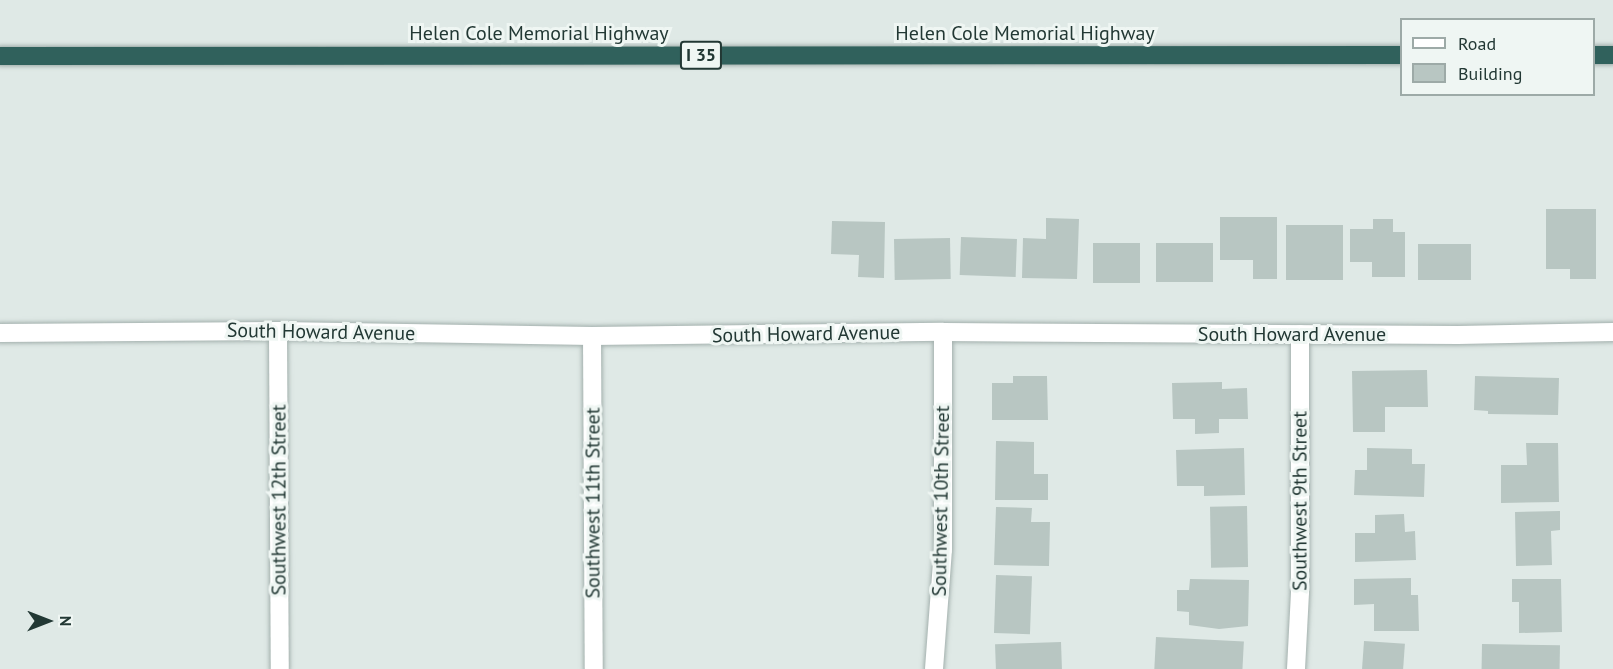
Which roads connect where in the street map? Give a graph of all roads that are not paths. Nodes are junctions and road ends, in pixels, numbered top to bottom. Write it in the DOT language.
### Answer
graph roads {
  1 [pos="1613,54"];
  2 [pos="1400,55"];
  3 [pos="1595,55"];
  4 [pos="0,56"];
  5 [pos="278,331"];
  6 [pos="943,332"];
  7 [pos="1613,332"];
  8 [pos="0,333"];
  9 [pos="1300,334"];
  10 [pos="592,336"];
  11 [pos="280,669"];
  12 [pos="594,669"];
  13 [pos="934,669"];
  14 [pos="1296,669"];
  1 -- 3 [label="highway"];
  2 -- 4 [label="highway, Helen Cole Memorial Highway / I 35"];
  5 -- 8 [label="street, South Howard Avenue"];
  5 -- 10 [label="street, South Howard Avenue"];
  5 -- 11 [label="street, Southwest 12th Street"];
  6 -- 9 [label="street, South Howard Avenue"];
  6 -- 10 [label="street, South Howard Avenue"];
  6 -- 13 [label="street, Southwest 10th Street"];
  7 -- 9 [label="street, South Howard Avenue"];
  9 -- 14 [label="street, Southwest 9th Street"];
  10 -- 12 [label="street, Southwest 11th Street"];
}
